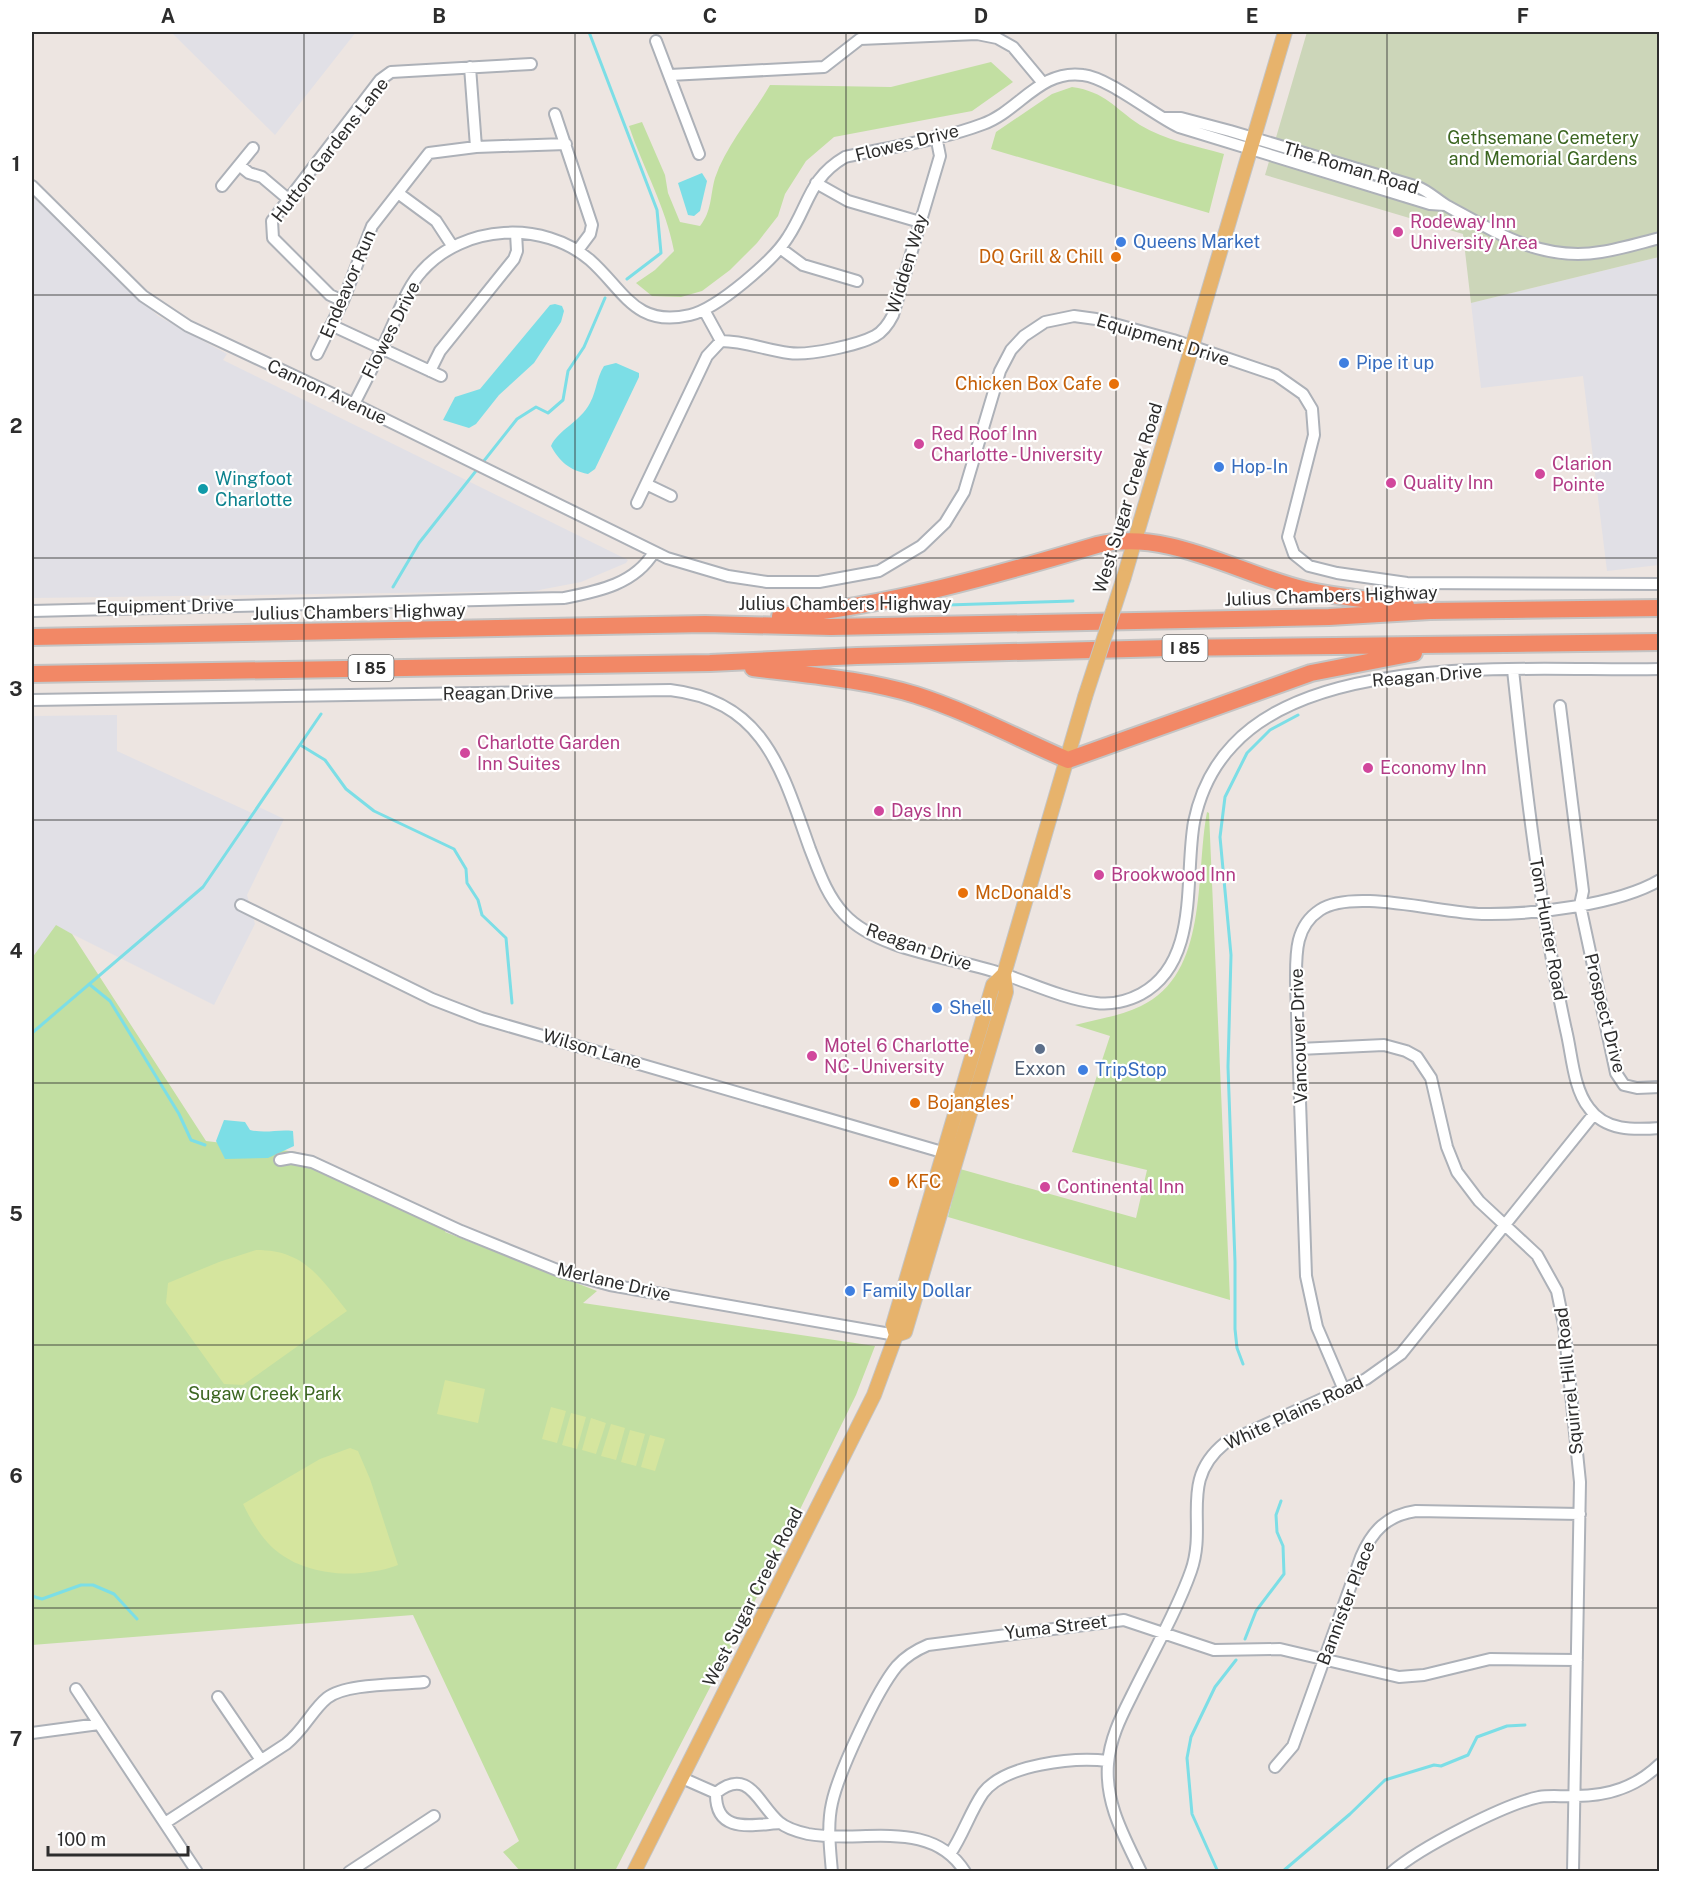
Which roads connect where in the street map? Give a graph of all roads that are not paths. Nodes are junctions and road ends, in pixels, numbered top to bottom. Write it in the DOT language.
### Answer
graph roads {
  1 [pos="1285,32"];
  2 [pos="656,41"];
  3 [pos="531,64"];
  4 [pos="470,67"];
  5 [pos="670,75"];
  6 [pos="1043,83"];
  7 [pos="555,114"];
  8 [pos="936,136"];
  9 [pos="566,144"];
  10 [pos="1252,144"];
  11 [pos="476,147"];
  12 [pos="253,148"];
  13 [pos="699,154"];
  14 [pos="239,165"];
  15 [pos="816,183"];
  16 [pos="32,186"];
  17 [pos="222,186"];
  18 [pos="398,193"];
  19 [pos="288,199"];
  20 [pos="920,222"];
  21 [pos="516,233"];
  22 [pos="1659,238"];
  23 [pos="453,247"];
  24 [pos="780,248"];
  25 [pos="578,250"];
  26 [pos="857,281"];
  27 [pos="343,301"];
  28 [pos="704,310"];
  29 [pos="331,325"];
  30 [pos="721,341"];
  31 [pos="1192,348"];
  32 [pos="382,349"];
  33 [pos="317,354"];
  34 [pos="430,371"];
  35 [pos="441,376"];
  36 [pos="354,404"];
  37 [pos="646,484"];
  38 [pos="671,496"];
  39 [pos="637,503"];
  40 [pos="1134,540"];
  41 [pos="654,552"];
  42 [pos="1659,584"];
  43 [pos="1659,608"];
  44 [pos="32,610"];
  45 [pos="1444,611"];
  46 [pos="705,624"];
  47 [pos="32,638"];
  48 [pos="1659,642"];
  49 [pos="1451,645"];
  50 [pos="710,663"];
  51 [pos="1659,669"];
  52 [pos="1513,670"];
  53 [pos="32,674"];
  54 [pos="32,700"];
  55 [pos="1560,706"];
  56 [pos="1068,760"];
  57 [pos="1659,880"];
  58 [pos="241,905"];
  59 [pos="1580,905"];
  60 [pos="1543,909"];
  61 [pos="1004,974"];
  62 [pos="1299,1049"];
  63 [pos="1659,1087"];
  64 [pos="1594,1114"];
  65 [pos="1659,1128"];
  66 [pos="943,1152"];
  67 [pos="957,1156"];
  68 [pos="280,1160"];
  69 [pos="1505,1225"];
  70 [pos="896,1335"];
  71 [pos="1344,1390"];
  72 [pos="1580,1514"];
  73 [pos="1162,1632"];
  74 [pos="1325,1659"];
  75 [pos="1577,1660"];
  76 [pos="424,1683"];
  77 [pos="76,1689"];
  78 [pos="218,1697"];
  79 [pos="99,1724"];
  80 [pos="32,1733"];
  81 [pos="261,1760"];
  82 [pos="1108,1761"];
  83 [pos="1659,1764"];
  84 [pos="1275,1767"];
  85 [pos="682,1778"];
  86 [pos="716,1793"];
  87 [pos="1574,1797"];
  88 [pos="434,1816"];
  89 [pos="165,1823"];
  90 [pos="780,1823"];
  91 [pos="830,1836"];
  92 [pos="950,1854"];
  93 [pos="196,1872"];
  94 [pos="349,1872"];
  95 [pos="634,1872"];
  96 [pos="832,1872"];
  97 [pos="965,1872"];
  98 [pos="1141,1872"];
  99 [pos="1392,1872"];
  100 [pos="1572,1872"];
  1 -- 10 [label="main road, West Sugar Creek Road"];
  2 -- 5 [label="street"];
  3 -- 4 [label="street, Hutton Gardens Lane"];
  4 -- 11 [label="street"];
  4 -- 19 [label="street, Hutton Gardens Lane"];
  5 -- 6 [label="street"];
  5 -- 13 [label="street"];
  6 -- 8 [label="street, Flowes Drive"];
  6 -- 10 [label="street, Flowes Drive"];
  7 -- 9 [label="street"];
  8 -- 15 [label="street, Flowes Drive"];
  8 -- 20 [label="street, Widden Way"];
  9 -- 11 [label="street, Endeavor Run"];
  9 -- 25 [label="street"];
  10 -- 22 [label="street, The Roman Road"];
  10 -- 31 [label="main road, West Sugar Creek Road"];
  11 -- 18 [label="street, Endeavor Run"];
  12 -- 14 [label="street"];
  14 -- 17 [label="street"];
  14 -- 19 [label="street"];
  15 -- 20 [label="street"];
  15 -- 24 [label="street, Flowes Drive"];
  16 -- 36 [label="street, Cannon Avenue"];
  18 -- 23 [label="street"];
  18 -- 27 [label="street, Endeavor Run"];
  19 -- 27 [label="street, Hutton Gardens Lane"];
  20 -- 30 [label="street, Widden Way"];
  21 -- 23 [label="street, Flowes Drive"];
  21 -- 25 [label="street, Flowes Drive"];
  21 -- 34 [label="street"];
  23 -- 32 [label="street, Flowes Drive"];
  24 -- 26 [label="street"];
  24 -- 28 [label="street, Flowes Drive"];
  25 -- 28 [label="street, Flowes Drive"];
  27 -- 29 [label="street, Endeavor Run"];
  28 -- 30 [label="street"];
  29 -- 32 [label="street"];
  29 -- 33 [label="street, Endeavor Run"];
  30 -- 37 [label="street"];
  31 -- 40 [label="main road, West Sugar Creek Road"];
  31 -- 41 [label="street, Equipment Drive"];
  31 -- 42 [label="street, Equipment Drive"];
  32 -- 34 [label="street"];
  32 -- 36 [label="street, Flowes Drive"];
  34 -- 35 [label="street"];
  36 -- 41 [label="street, Cannon Avenue"];
  37 -- 38 [label="street"];
  37 -- 39 [label="street"];
  40 -- 45 [label="highway"];
  40 -- 46 [label="highway"];
  40 -- 56 [label="main road, West Sugar Creek Road, bridge"];
  41 -- 44 [label="street, Equipment Drive"];
  43 -- 45 [label="highway, Julius Chambers Highway / I 85"];
  45 -- 46 [label="highway, Julius Chambers Highway / I 85"];
  46 -- 47 [label="highway, Julius Chambers Highway / I 85"];
  48 -- 49 [label="highway, I 85"];
  49 -- 50 [label="highway, I 85"];
  49 -- 56 [label="highway"];
  50 -- 53 [label="highway, I 85"];
  50 -- 56 [label="highway"];
  51 -- 52 [label="street, Reagan Drive"];
  52 -- 60 [label="street, Tom Hunter Road"];
  52 -- 61 [label="street, Reagan Drive"];
  54 -- 61 [label="street, Reagan Drive"];
  55 -- 59 [label="street, Prospect Drive"];
  56 -- 61 [label="main road, West Sugar Creek Road"];
  57 -- 59 [label="street"];
  58 -- 66 [label="street, Wilson Lane"];
  59 -- 60 [label="street"];
  59 -- 63 [label="street, Prospect Drive"];
  60 -- 62 [label="street, Vancouver Drive"];
  60 -- 64 [label="street, Tom Hunter Road"];
  61 -- 66 [label="main road, West Sugar Creek Road"];
  61 -- 67 [label="main road, West Sugar Creek Road"];
  62 -- 69 [label="street, Squirrel Hill Road"];
  62 -- 71 [label="street, Vancouver Drive"];
  64 -- 65 [label="street"];
  64 -- 69 [label="street, White Plains Road"];
  66 -- 67 [label="street, Wilson Lane"];
  66 -- 70 [label="main road, West Sugar Creek Road"];
  67 -- 70 [label="main road, West Sugar Creek Road"];
  68 -- 70 [label="street, Merlane Drive"];
  69 -- 71 [label="street, White Plains Road"];
  69 -- 72 [label="street, Squirrel Hill Road"];
  70 -- 85 [label="main road, West Sugar Creek Road"];
  71 -- 73 [label="street, White Plains Road"];
  72 -- 74 [label="street, Bannister Place"];
  72 -- 75 [label="street, Squirrel Hill Road"];
  73 -- 74 [label="street, Yuma Street"];
  73 -- 82 [label="street, White Plains Road"];
  73 -- 91 [label="street, Yuma Street"];
  74 -- 75 [label="street, Yuma Street"];
  74 -- 84 [label="street, Bannister Place"];
  75 -- 87 [label="street, Squirrel Hill Road"];
  76 -- 81 [label="street"];
  77 -- 79 [label="street"];
  78 -- 81 [label="street"];
  79 -- 80 [label="street"];
  79 -- 89 [label="street"];
  81 -- 89 [label="street"];
  82 -- 92 [label="street"];
  82 -- 98 [label="street, White Plains Road"];
  83 -- 87 [label="street"];
  85 -- 86 [label="street"];
  85 -- 95 [label="main road, West Sugar Creek Road"];
  86 -- 90 [label="street"];
  86 -- 90 [label="street"];
  87 -- 99 [label="street"];
  87 -- 100 [label="street, Squirrel Hill Road"];
  88 -- 94 [label="street"];
  89 -- 93 [label="street"];
  90 -- 91 [label="street"];
  91 -- 92 [label="street"];
  91 -- 96 [label="street, Yuma Street"];
  92 -- 97 [label="street"];
}
